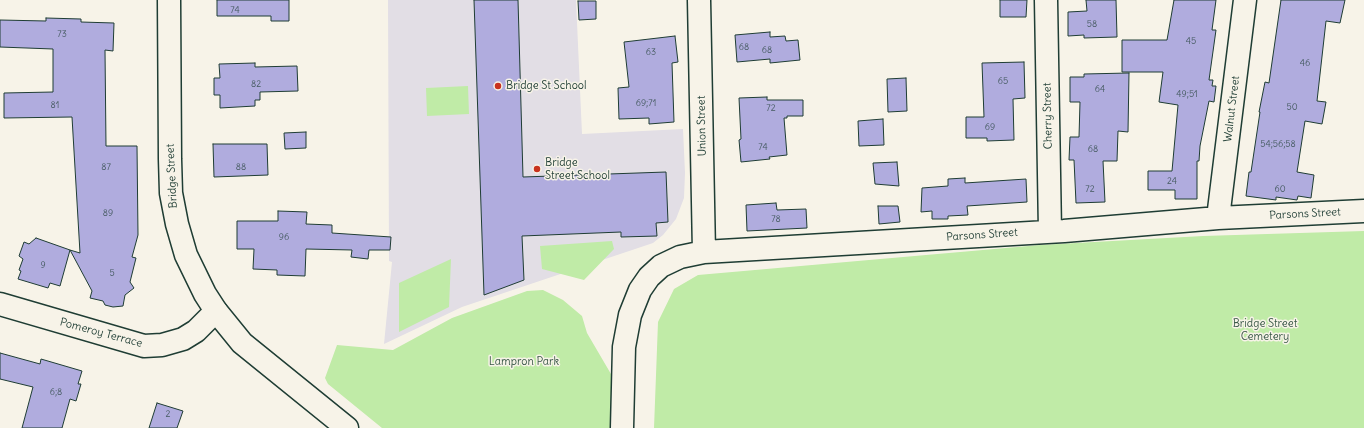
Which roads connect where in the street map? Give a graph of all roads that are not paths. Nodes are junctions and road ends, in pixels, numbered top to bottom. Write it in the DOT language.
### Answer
graph roads {
  1 [pos="169,0"];
  2 [pos="699,0"];
  3 [pos="1046,0"];
  4 [pos="1245,0"];
  5 [pos="1364,211"];
  6 [pos="1218,218"];
  7 [pos="1050,231"];
  8 [pos="704,252"];
  9 [pos="0,304"];
  10 [pos="216,311"];
  11 [pos="347,428"];
  12 [pos="622,428"];
  1 -- 10 [label="main road, Bridge Street"];
  2 -- 8 [label="main road, Union Street"];
  3 -- 7 [label="main road, Cherry Street"];
  4 -- 6 [label="main road, Walnut Street"];
  5 -- 6 [label="main road, Parsons Street"];
  6 -- 7 [label="main road, Parsons Street"];
  7 -- 8 [label="main road, Parsons Street"];
  8 -- 12 [label="main road, Parsons Street"];
  9 -- 10 [label="main road, Pomeroy Terrace"];
  10 -- 11 [label="main road, Bridge Street"];
}
